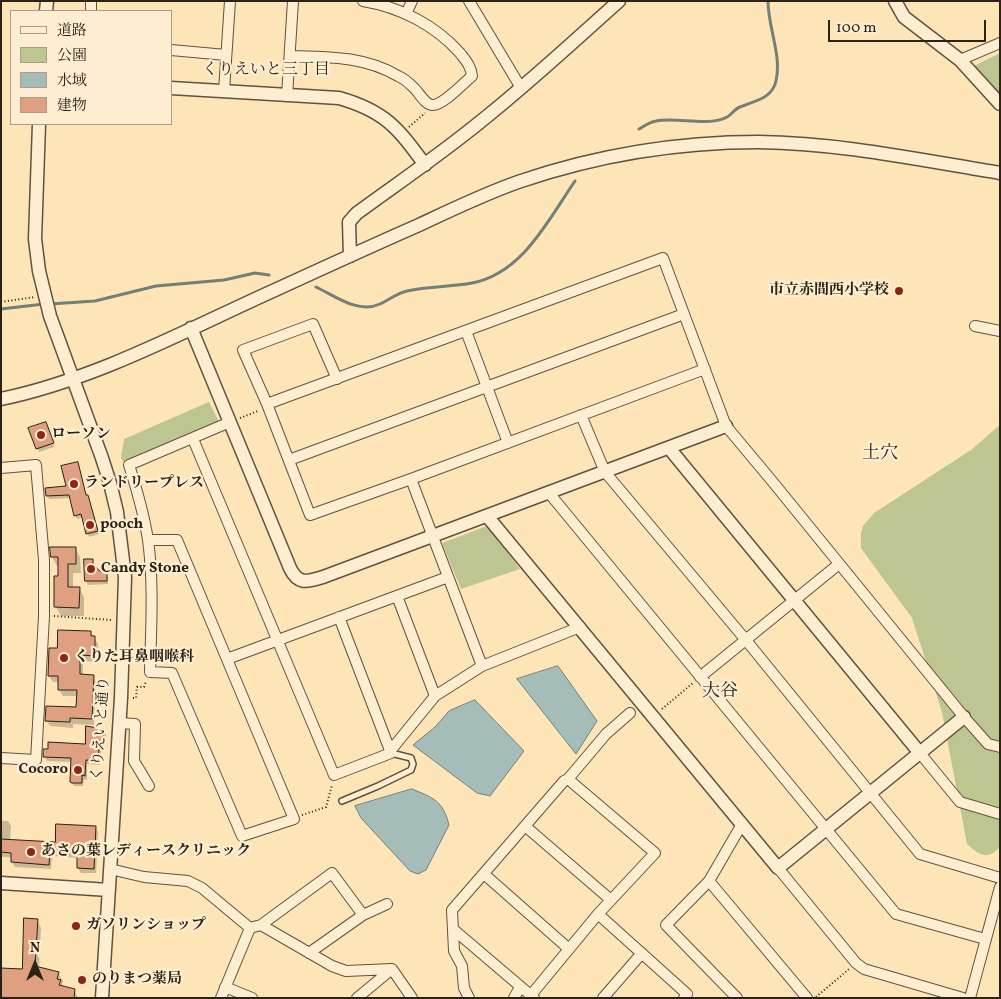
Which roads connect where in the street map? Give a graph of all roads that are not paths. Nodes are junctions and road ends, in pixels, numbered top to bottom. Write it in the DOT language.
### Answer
graph roads {
  1 [pos="230,1"];
  2 [pos="293,1"];
  3 [pos="363,1"];
  4 [pos="412,1"];
  5 [pos="469,1"];
  6 [pos="619,1"];
  7 [pos="895,1"];
  8 [pos="406,14"];
  9 [pos="1000,43"];
  10 [pos="172,50"];
  11 [pos="226,55"];
  12 [pos="290,56"];
  13 [pos="960,60"];
  14 [pos="172,88"];
  15 [pos="522,88"];
  16 [pos="224,92"];
  17 [pos="287,96"];
  18 [pos="1000,104"];
  19 [pos="40,125"];
  20 [pos="425,165"];
  21 [pos="1000,173"];
  22 [pos="350,256"];
  23 [pos="684,314"];
  24 [pos="975,326"];
  25 [pos="191,328"];
  26 [pos="1000,330"];
  27 [pos="466,331"];
  28 [pos="704,369"];
  29 [pos="72,379"];
  30 [pos="337,379"];
  31 [pos="487,387"];
  32 [pos="1,399"];
  33 [pos="267,406"];
  34 [pos="582,416"];
  35 [pos="230,422"];
  36 [pos="726,426"];
  37 [pos="193,438"];
  38 [pos="508,442"];
  39 [pos="669,448"];
  40 [pos="289,460"];
  41 [pos="1,468"];
  42 [pos="605,472"];
  43 [pos="411,479"];
  44 [pos="549,493"];
  45 [pos="487,516"];
  46 [pos="434,536"];
  47 [pos="148,540"];
  48 [pos="839,564"];
  49 [pos="448,577"];
  50 [pos="397,596"];
  51 [pos="794,600"];
  52 [pos="339,617"];
  53 [pos="580,627"];
  54 [pos="745,639"];
  55 [pos="277,640"];
  56 [pos="227,659"];
  57 [pos="482,666"];
  58 [pos="700,676"];
  59 [pos="435,696"];
  60 [pos="630,713"];
  61 [pos="964,717"];
  62 [pos="119,723"];
  63 [pos="1000,747"];
  64 [pos="391,752"];
  65 [pos="919,752"];
  66 [pos="1,758"];
  67 [pos="568,779"];
  68 [pos="149,786"];
  69 [pos="871,792"];
  70 [pos="342,801"];
  71 [pos="1000,814"];
  72 [pos="742,824"];
  73 [pos="525,826"];
  74 [pos="826,829"];
  75 [pos="778,868"];
  76 [pos="110,870"];
  77 [pos="484,874"];
  78 [pos="1000,878"];
  79 [pos="710,881"];
  80 [pos="1,883"];
  81 [pos="1000,888"];
  82 [pos="109,890"];
  83 [pos="612,900"];
  84 [pos="387,904"];
  85 [pos="598,914"];
  86 [pos="363,915"];
  87 [pos="255,926"];
  88 [pos="453,929"];
  89 [pos="985,939"];
  90 [pos="569,949"];
  91 [pos="309,953"];
  92 [pos="642,953"];
  93 [pos="392,969"];
  94 [pos="225,987"];
  95 [pos="520,987"];
  96 [pos="532,996"];
  97 [pos="102,998"];
  98 [pos="221,998"];
  99 [pos="252,998"];
  100 [pos="357,998"];
  101 [pos="412,998"];
  102 [pos="468,998"];
  103 [pos="514,998"];
  104 [pos="603,998"];
  105 [pos="684,998"];
  106 [pos="737,998"];
  107 [pos="807,998"];
  108 [pos="963,998"];
  109 [pos="970,998"];
  1 -- 11 [label="street"];
  2 -- 12 [label="street"];
  3 -- 8 [label="street"];
  4 -- 8 [label="street"];
  5 -- 15 [label="street"];
  6 -- 15 [label="street"];
  7 -- 13 [label="street"];
  8 -- 12 [label="street"];
  9 -- 13 [label="street"];
  10 -- 11 [label="street"];
  11 -- 16 [label="street"];
  12 -- 17 [label="street"];
  13 -- 18 [label="street"];
  14 -- 16 [label="street"];
  15 -- 20 [label="street"];
  16 -- 17 [label="street"];
  17 -- 20 [label="street"];
  19 -- 29 [label="street, くりえいと通り"];
  20 -- 22 [label="street"];
  21 -- 22 [label="street"];
  22 -- 25 [label="street"];
  23 -- 27 [label="street"];
  23 -- 28 [label="street"];
  23 -- 31 [label="street"];
  24 -- 26 [label="street"];
  25 -- 29 [label="street"];
  25 -- 35 [label="street"];
  27 -- 30 [label="street"];
  27 -- 31 [label="street"];
  28 -- 34 [label="street"];
  28 -- 36 [label="street"];
  29 -- 32 [label="street"];
  29 -- 62 [label="street, くりえいと通り"];
  30 -- 33 [label="street"];
  30 -- 33 [label="street"];
  31 -- 38 [label="street"];
  31 -- 40 [label="street"];
  33 -- 40 [label="street"];
  34 -- 38 [label="street"];
  34 -- 42 [label="street"];
  35 -- 37 [label="street"];
  35 -- 46 [label="street"];
  36 -- 39 [label="street"];
  36 -- 48 [label="street"];
  37 -- 47 [label="street"];
  37 -- 55 [label="street"];
  38 -- 43 [label="street"];
  39 -- 42 [label="street"];
  39 -- 51 [label="street"];
  40 -- 43 [label="street"];
  41 -- 66 [label="street"];
  42 -- 44 [label="street"];
  42 -- 54 [label="street"];
  43 -- 46 [label="street"];
  44 -- 45 [label="street"];
  44 -- 58 [label="street"];
  45 -- 46 [label="street"];
  45 -- 53 [label="street"];
  46 -- 49 [label="street"];
  47 -- 56 [label="street"];
  47 -- 56 [label="street"];
  48 -- 51 [label="street"];
  48 -- 61 [label="street"];
  49 -- 50 [label="street"];
  49 -- 57 [label="street"];
  50 -- 52 [label="street"];
  50 -- 59 [label="street"];
  51 -- 54 [label="street"];
  51 -- 65 [label="street"];
  52 -- 55 [label="street"];
  52 -- 64 [label="street"];
  53 -- 57 [label="street"];
  53 -- 72 [label="street"];
  54 -- 58 [label="street"];
  54 -- 69 [label="street"];
  55 -- 56 [label="street"];
  55 -- 64 [label="street"];
  57 -- 59 [label="street"];
  58 -- 74 [label="street"];
  59 -- 64 [label="street"];
  60 -- 67 [label="street"];
  61 -- 63 [label="street"];
  61 -- 65 [label="street"];
  62 -- 68 [label="street"];
  62 -- 76 [label="street, くりえいと通り"];
  64 -- 70 [label="lane"];
  65 -- 69 [label="street"];
  65 -- 71 [label="street"];
  67 -- 73 [label="street"];
  67 -- 83 [label="street"];
  69 -- 74 [label="street"];
  69 -- 78 [label="street"];
  72 -- 75 [label="street"];
  72 -- 79 [label="street"];
  73 -- 77 [label="street"];
  73 -- 83 [label="street"];
  74 -- 75 [label="street"];
  74 -- 89 [label="street"];
  75 -- 108 [label="street"];
  76 -- 82 [label="street, くりえいと通り"];
  76 -- 87 [label="street"];
  77 -- 88 [label="street"];
  77 -- 90 [label="street"];
  79 -- 106 [label="street"];
  79 -- 107 [label="street"];
  80 -- 82 [label="street"];
  81 -- 89 [label="street"];
  82 -- 97 [label="street, くりえいと通り"];
  83 -- 85 [label="street"];
  84 -- 86 [label="street"];
  85 -- 90 [label="street"];
  85 -- 92 [label="street"];
  86 -- 87 [label="street"];
  86 -- 91 [label="street"];
  87 -- 91 [label="street"];
  87 -- 94 [label="street"];
  88 -- 95 [label="street"];
  88 -- 102 [label="street"];
  89 -- 109 [label="street"];
  90 -- 96 [label="street"];
  91 -- 93 [label="street"];
  92 -- 104 [label="street"];
  92 -- 105 [label="street"];
  93 -- 100 [label="street"];
  93 -- 101 [label="street"];
  94 -- 98 [label="street"];
  94 -- 99 [label="street"];
  95 -- 96 [label="street"];
  95 -- 103 [label="street"];
}
